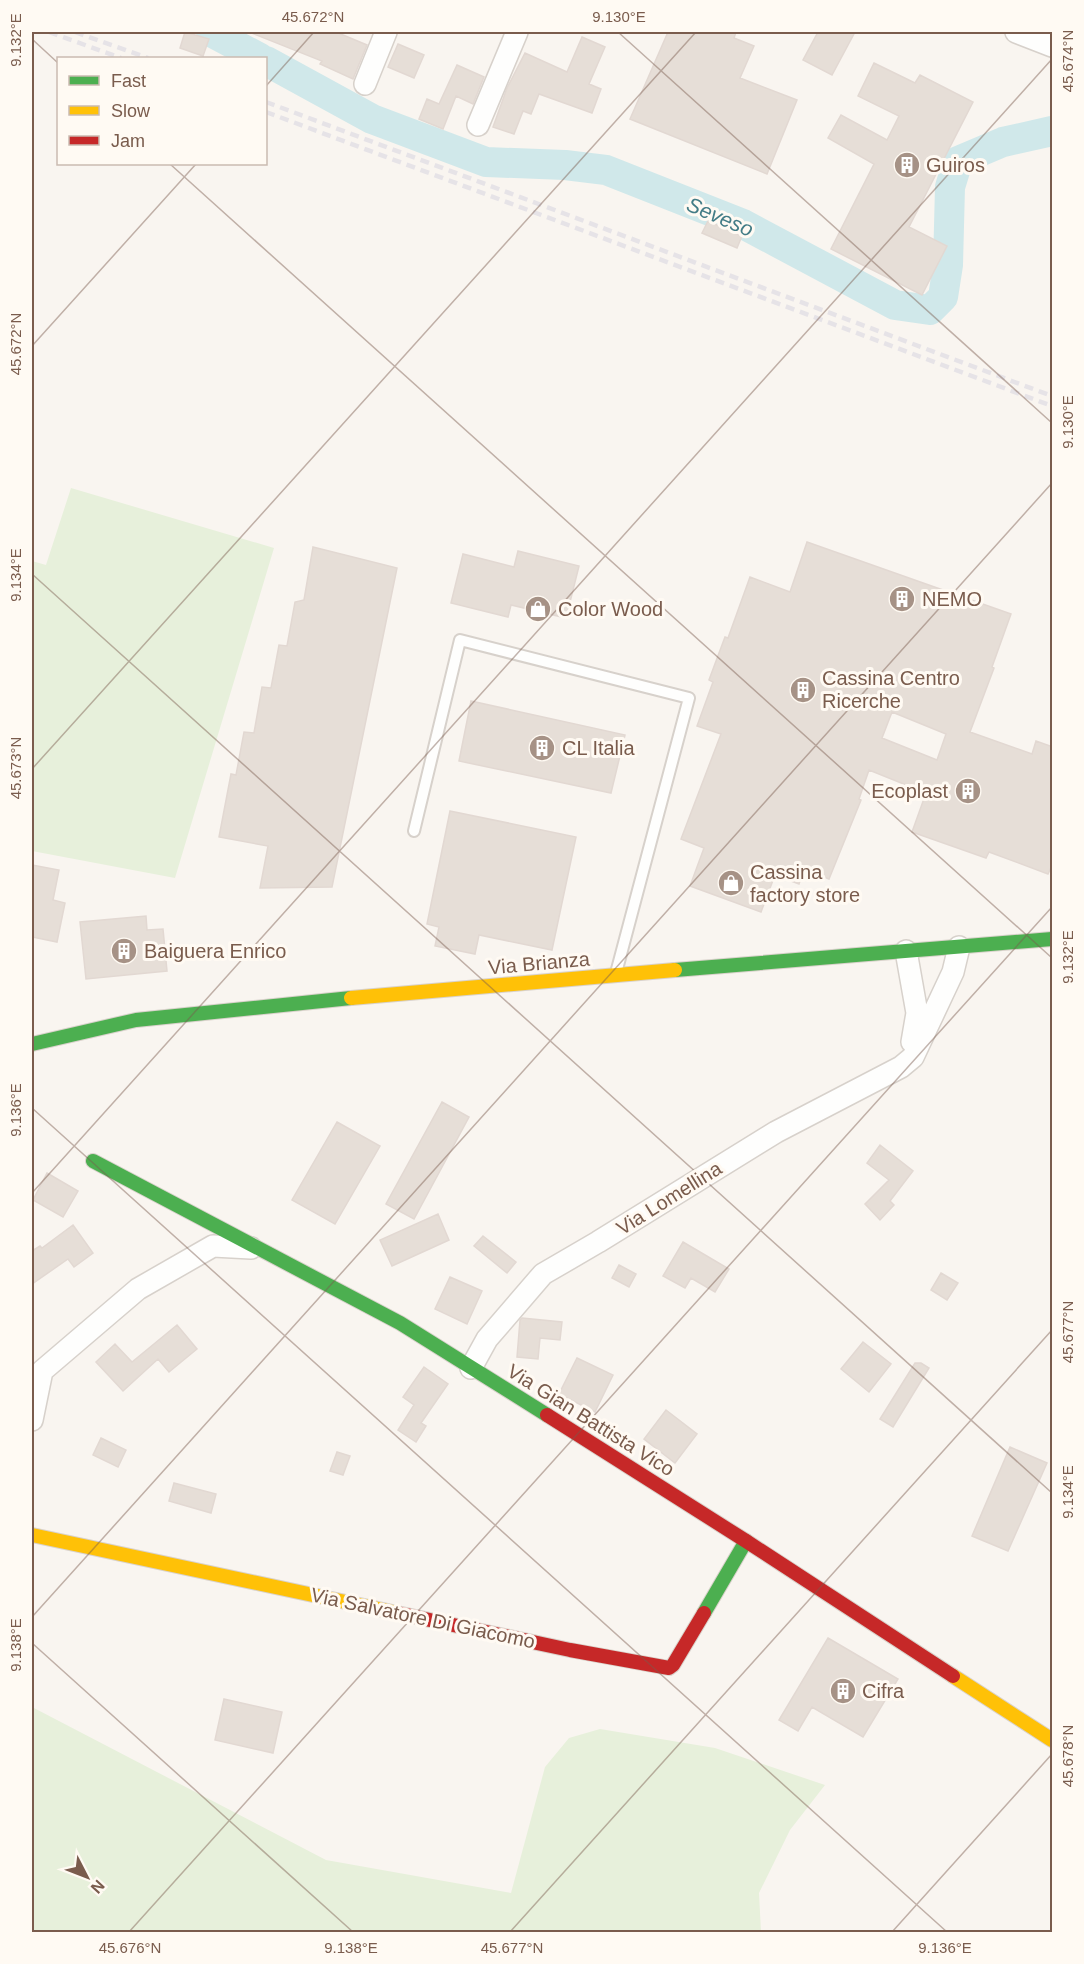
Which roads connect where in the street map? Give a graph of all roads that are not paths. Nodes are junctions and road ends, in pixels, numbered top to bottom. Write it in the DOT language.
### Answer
graph roads {
  1 [pos="386,32"];
  2 [pos="517,32"];
  3 [pos="1016,32"];
  4 [pos="1053,46"];
  5 [pos="364,84"];
  6 [pos="478,125"];
  7 [pos="414,831"];
  8 [pos="1053,939"];
  9 [pos="959,947"];
  10 [pos="906,951"];
  11 [pos="615,976"];
  12 [pos="32,1044"];
  13 [pos="901,1067"];
  14 [pos="93,1161"];
  15 [pos="258,1248"];
  16 [pos="471,1368"];
  17 [pos="32,1420"];
  18 [pos="32,1535"];
  19 [pos="746,1541"];
  20 [pos="1053,1740"];
  1 -- 5 [label="street"];
  2 -- 6 [label="street"];
  3 -- 4 [label="street"];
  7 -- 11 [label="lane"];
  8 -- 9 [label="street, Via Brianza"];
  9 -- 10 [label="street, Via Brianza"];
  9 -- 13 [label="street, Via Lomellina"];
  10 -- 11 [label="street, Via Brianza"];
  10 -- 13 [label="street"];
  11 -- 12 [label="street, Via Brianza"];
  13 -- 16 [label="street, Via Lomellina"];
  14 -- 15 [label="street, Via Gian Battista Vico"];
  15 -- 16 [label="street, Via Gian Battista Vico"];
  15 -- 17 [label="street"];
  16 -- 19 [label="street, Via Gian Battista Vico"];
  18 -- 19 [label="street, Via Salvatore Di Giacomo"];
  19 -- 20 [label="street, Via Gian Battista Vico"];
}
